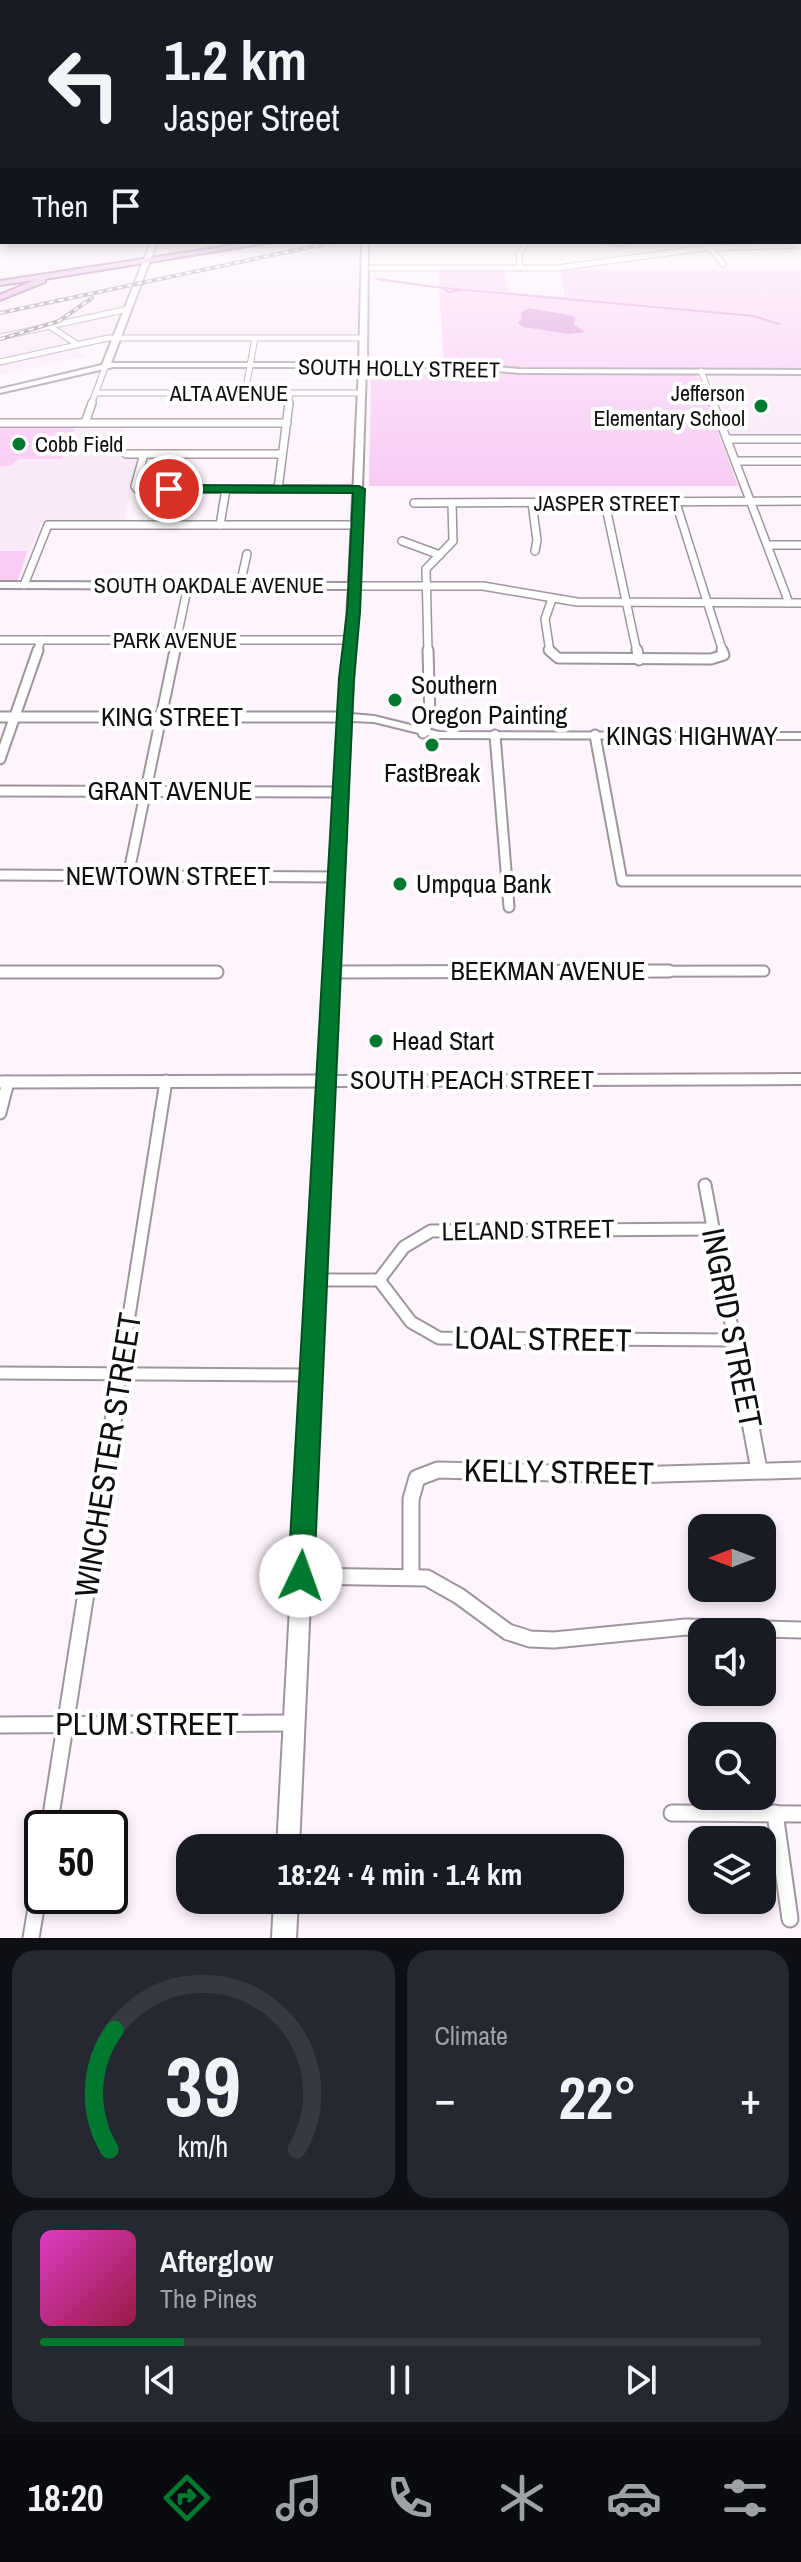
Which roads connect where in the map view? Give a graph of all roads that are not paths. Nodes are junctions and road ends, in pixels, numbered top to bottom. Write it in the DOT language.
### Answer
graph roads {
  1 [pos="129,305"];
  2 [pos="365,305"];
  3 [pos="128,309"];
  4 [pos="49,326"];
  5 [pos="0,337"];
  6 [pos="117,338"];
  7 [pos="255,338"];
  8 [pos="363,338"];
  9 [pos="77,344"];
  10 [pos="0,362"];
  11 [pos="106,365"];
  12 [pos="249,365"];
  13 [pos="362,365"];
  14 [pos="701,371"];
  15 [pos="801,372"];
  16 [pos="0,391"];
  17 [pos="97,393"];
  18 [pos="245,393"];
  19 [pos="290,393"];
  20 [pos="362,393"];
  21 [pos="0,423"];
  22 [pos="85,423"];
  23 [pos="287,423"];
  24 [pos="728,439"];
  25 [pos="801,439"];
  26 [pos="126,454"];
  27 [pos="144,454"];
  28 [pos="282,454"];
  29 [pos="736,461"];
  30 [pos="801,461"];
  31 [pos="226,489"];
  32 [pos="278,489"];
  33 [pos="359,489"];
  34 [pos="801,501"];
  35 [pos="752,502"];
  36 [pos="414,503"];
  37 [pos="452,503"];
  38 [pos="532,503"];
  39 [pos="605,503"];
  40 [pos="676,503"];
  41 [pos="220,525"];
  42 [pos="357,525"];
  43 [pos="402,541"];
  44 [pos="768,545"];
  45 [pos="801,545"];
  46 [pos="535,551"];
  47 [pos="247,554"];
  48 [pos="440,555"];
  49 [pos="0,585"];
  50 [pos="24,585"];
  51 [pos="188,585"];
  52 [pos="240,585"];
  53 [pos="354,586"];
  54 [pos="426,586"];
  55 [pos="552,599"];
  56 [pos="626,602"];
  57 [pos="706,603"];
  58 [pos="789,603"];
  59 [pos="801,603"];
  60 [pos="0,640"];
  61 [pos="41,640"];
  62 [pos="179,640"];
  63 [pos="350,640"];
  64 [pos="639,660"];
  65 [pos="0,717"];
  66 [pos="14,717"];
  67 [pos="162,717"];
  68 [pos="345,717"];
  69 [pos="423,733"];
  70 [pos="495,735"];
  71 [pos="595,735"];
  72 [pos="801,736"];
  73 [pos="0,759"];
  74 [pos="0,791"];
  75 [pos="146,791"];
  76 [pos="340,792"];
  77 [pos="0,875"];
  78 [pos="128,876"];
  79 [pos="336,877"];
  80 [pos="801,881"];
  81 [pos="509,907"];
  82 [pos="764,971"];
  83 [pos="0,972"];
  84 [pos="217,972"];
  85 [pos="332,972"];
  86 [pos="801,1079"];
  87 [pos="166,1081"];
  88 [pos="326,1081"];
  89 [pos="4,1082"];
  90 [pos="0,1113"];
  91 [pos="705,1185"];
  92 [pos="712,1229"];
  93 [pos="317,1280"];
  94 [pos="379,1280"];
  95 [pos="734,1340"];
  96 [pos="121,1372"];
  97 [pos="0,1373"];
  98 [pos="311,1375"];
  99 [pos="759,1470"];
  100 [pos="801,1470"];
  101 [pos="301,1576"];
  102 [pos="411,1576"];
  103 [pos="801,1630"];
  104 [pos="294,1723"];
  105 [pos="0,1725"];
  106 [pos="66,1725"];
  107 [pos="52,1810"];
  108 [pos="672,1813"];
  109 [pos="775,1813"];
  110 [pos="801,1814"];
  111 [pos="289,1834"];
  112 [pos="35,1914"];
  113 [pos="285,1914"];
  114 [pos="790,1919"];
  115 [pos="31,1938"];
  116 [pos="284,1938"];
  1 -- 3 [label="main road"];
  2 -- 8 [label="main road"];
  3 -- 4 [label="street"];
  3 -- 6 [label="main road"];
  4 -- 5 [label="street"];
  4 -- 9 [label="street"];
  6 -- 7 [label="street"];
  6 -- 9 [label="street"];
  6 -- 11 [label="main road"];
  7 -- 8 [label="street"];
  7 -- 12 [label="street"];
  8 -- 13 [label="main road"];
  9 -- 10 [label="street"];
  11 -- 12 [label="main road, SOUTH HOLLY STREET"];
  11 -- 16 [label="main road, SOUTH HOLLY STREET"];
  11 -- 17 [label="street"];
  12 -- 13 [label="main road, SOUTH HOLLY STREET"];
  12 -- 18 [label="street"];
  13 -- 14 [label="main road, SOUTH HOLLY STREET"];
  13 -- 20 [label="main road"];
  14 -- 15 [label="main road, SOUTH HOLLY STREET"];
  14 -- 24 [label="street"];
  17 -- 18 [label="street, ALTA AVENUE"];
  17 -- 22 [label="street"];
  18 -- 19 [label="street, ALTA AVENUE"];
  19 -- 20 [label="street, ALTA AVENUE"];
  19 -- 23 [label="street"];
  20 -- 33 [label="main road"];
  21 -- 22 [label="street"];
  22 -- 23 [label="street"];
  23 -- 28 [label="street"];
  24 -- 25 [label="street"];
  24 -- 29 [label="street"];
  26 -- 27 [label="street"];
  27 -- 28 [label="street"];
  27 -- 31 [label="street"];
  28 -- 32 [label="street"];
  29 -- 30 [label="street"];
  29 -- 35 [label="street"];
  31 -- 32 [label="street"];
  31 -- 41 [label="street"];
  32 -- 33 [label="street"];
  33 -- 42 [label="main road"];
  34 -- 35 [label="street, JASPER STREET"];
  35 -- 40 [label="street, JASPER STREET"];
  35 -- 44 [label="street"];
  36 -- 37 [label="street, JASPER STREET"];
  37 -- 38 [label="street, JASPER STREET"];
  37 -- 48 [label="street"];
  38 -- 39 [label="street, JASPER STREET"];
  38 -- 46 [label="street"];
  39 -- 40 [label="street, JASPER STREET"];
  39 -- 56 [label="street"];
  40 -- 57 [label="street"];
  41 -- 42 [label="street"];
  41 -- 50 [label="street"];
  42 -- 53 [label="main road"];
  43 -- 48 [label="street"];
  44 -- 45 [label="street"];
  44 -- 58 [label="street"];
  47 -- 52 [label="street"];
  48 -- 54 [label="street"];
  49 -- 50 [label="main road, SOUTH OAKDALE AVENUE"];
  50 -- 51 [label="main road, SOUTH OAKDALE AVENUE"];
  51 -- 52 [label="main road, SOUTH OAKDALE AVENUE"];
  51 -- 62 [label="street"];
  52 -- 53 [label="main road, SOUTH OAKDALE AVENUE"];
  53 -- 54 [label="street, SOUTH OAKDALE AVENUE"];
  53 -- 63 [label="main road"];
  54 -- 55 [label="street, SOUTH OAKDALE AVENUE"];
  54 -- 69 [label="street"];
  55 -- 56 [label="street, SOUTH OAKDALE AVENUE"];
  55 -- 64 [label="street"];
  56 -- 57 [label="street, SOUTH OAKDALE AVENUE"];
  56 -- 64 [label="street"];
  57 -- 58 [label="street, SOUTH OAKDALE AVENUE"];
  57 -- 64 [label="street"];
  58 -- 59 [label="street, SOUTH OAKDALE AVENUE"];
  60 -- 61 [label="street, PARK AVENUE"];
  61 -- 62 [label="street, PARK AVENUE"];
  61 -- 66 [label="street"];
  62 -- 63 [label="street, PARK AVENUE"];
  62 -- 67 [label="street"];
  63 -- 68 [label="main road"];
  65 -- 66 [label="street, KING STREET"];
  66 -- 67 [label="street, KING STREET"];
  66 -- 73 [label="street"];
  67 -- 68 [label="street, KING STREET"];
  67 -- 75 [label="street"];
  68 -- 69 [label="main road, KINGS HIGHWAY"];
  68 -- 76 [label="main road"];
  69 -- 70 [label="main road, KINGS HIGHWAY"];
  70 -- 71 [label="main road, KINGS HIGHWAY"];
  70 -- 81 [label="street"];
  71 -- 72 [label="main road, KINGS HIGHWAY"];
  71 -- 80 [label="street"];
  74 -- 75 [label="street, GRANT AVENUE"];
  75 -- 76 [label="street, GRANT AVENUE"];
  75 -- 78 [label="street"];
  76 -- 79 [label="main road"];
  77 -- 78 [label="street, NEWTOWN STREET"];
  78 -- 79 [label="street, NEWTOWN STREET"];
  79 -- 85 [label="main road"];
  82 -- 85 [label="street, BEEKMAN AVENUE"];
  83 -- 84 [label="street"];
  85 -- 88 [label="main road"];
  86 -- 88 [label="main road, SOUTH PEACH STREET"];
  87 -- 88 [label="street, SOUTH PEACH STREET"];
  87 -- 89 [label="street, SOUTH PEACH STREET"];
  87 -- 96 [label="street, WINCHESTER STREET"];
  88 -- 93 [label="main road"];
  89 -- 90 [label="street"];
  91 -- 92 [label="street, INGRID STREET"];
  92 -- 94 [label="street, LELAND STREET"];
  92 -- 95 [label="street, INGRID STREET"];
  93 -- 94 [label="street"];
  93 -- 98 [label="main road"];
  94 -- 95 [label="street, LOAL STREET"];
  95 -- 99 [label="street, INGRID STREET"];
  96 -- 97 [label="street"];
  96 -- 98 [label="street"];
  96 -- 106 [label="street, WINCHESTER STREET"];
  98 -- 101 [label="main road"];
  99 -- 100 [label="street, KELLY STREET"];
  99 -- 102 [label="street, KELLY STREET"];
  101 -- 102 [label="street"];
  101 -- 104 [label="main road"];
  102 -- 103 [label="street"];
  104 -- 106 [label="street, PLUM STREET"];
  104 -- 111 [label="main road"];
  105 -- 106 [label="street, PLUM STREET"];
  106 -- 107 [label="street, WINCHESTER STREET"];
  108 -- 109 [label="street"];
  109 -- 110 [label="street"];
  109 -- 114 [label="street"];
  112 -- 115 [label="street"];
  113 -- 116 [label="main road"];
}
